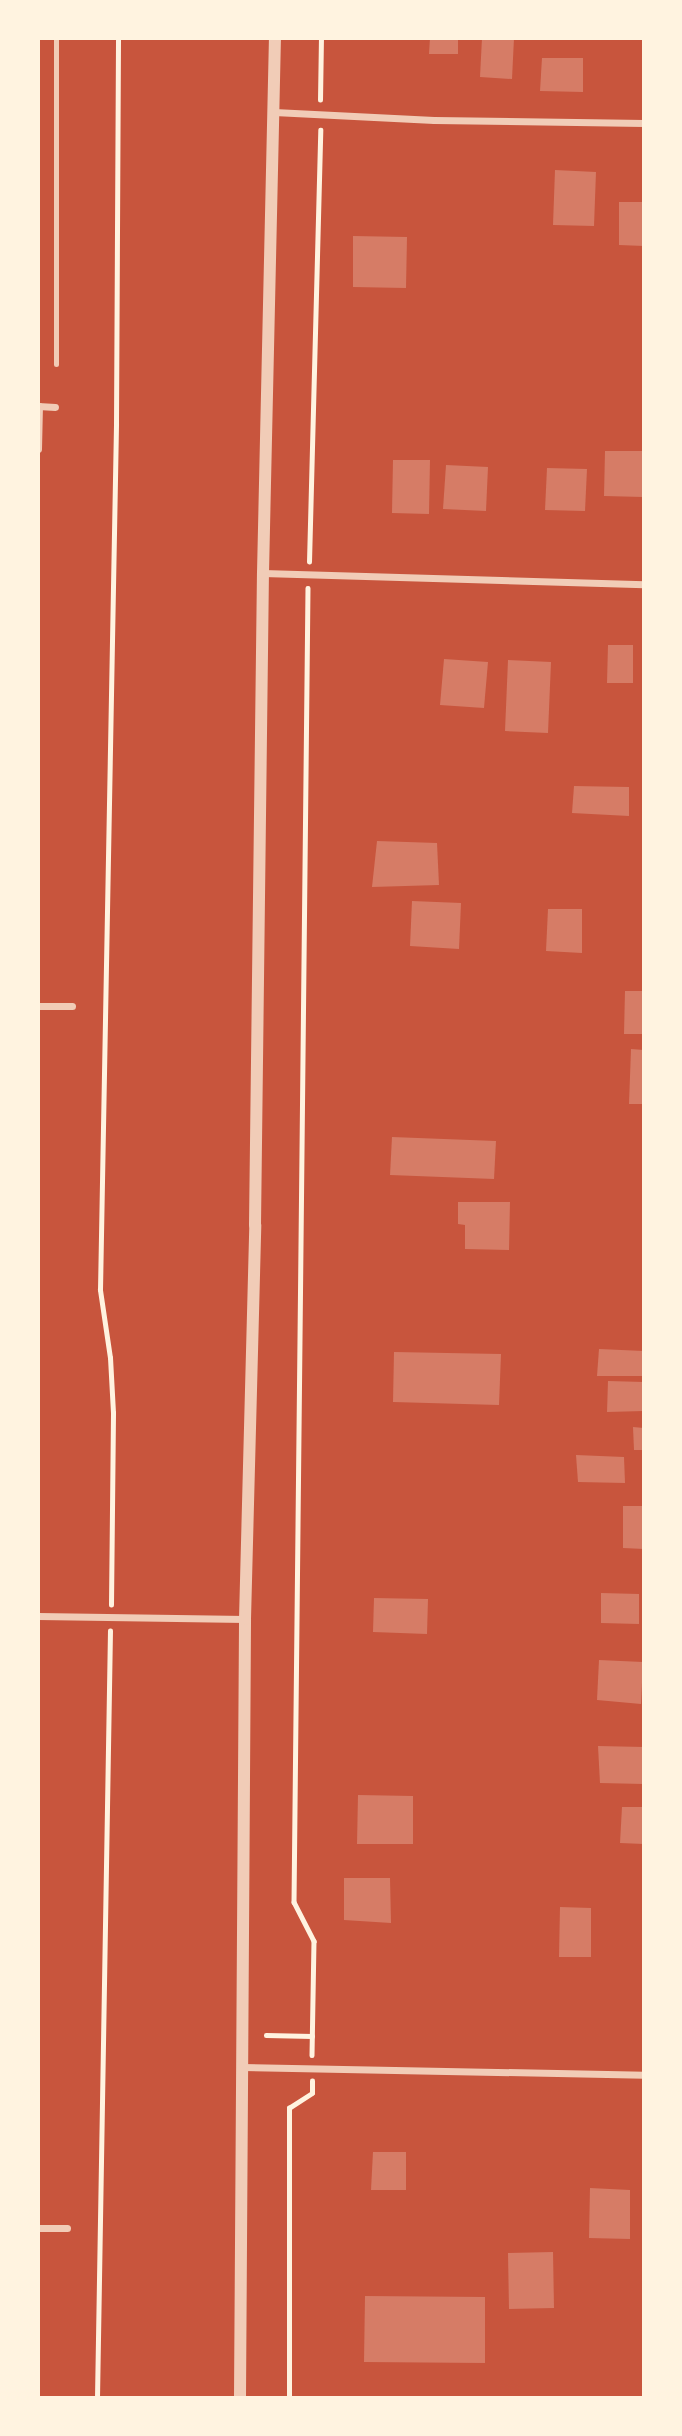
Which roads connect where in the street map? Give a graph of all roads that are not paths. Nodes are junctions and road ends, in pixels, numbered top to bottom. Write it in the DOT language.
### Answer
graph roads {
  1 [pos="56,38"];
  2 [pos="275,38"];
  3 [pos="274,112"];
  4 [pos="643,123"];
  5 [pos="56,364"];
  6 [pos="39,406"];
  7 [pos="55,407"];
  8 [pos="38,449"];
  9 [pos="263,573"];
  10 [pos="643,584"];
  11 [pos="38,1006"];
  12 [pos="72,1006"];
  13 [pos="38,1616"];
  14 [pos="245,1619"];
  15 [pos="240,2067"];
  16 [pos="643,2075"];
  17 [pos="38,2228"];
  18 [pos="67,2228"];
  19 [pos="240,2398"];
  1 -- 5 [label="lane"];
  2 -- 3 [label="street"];
  3 -- 4 [label="street"];
  3 -- 9 [label="street"];
  6 -- 7 [label="street"];
  6 -- 8 [label="street"];
  9 -- 10 [label="street"];
  9 -- 14 [label="street"];
  11 -- 12 [label="street"];
  13 -- 14 [label="street"];
  14 -- 15 [label="street"];
  15 -- 16 [label="street"];
  15 -- 19 [label="street"];
  17 -- 18 [label="street"];
}
